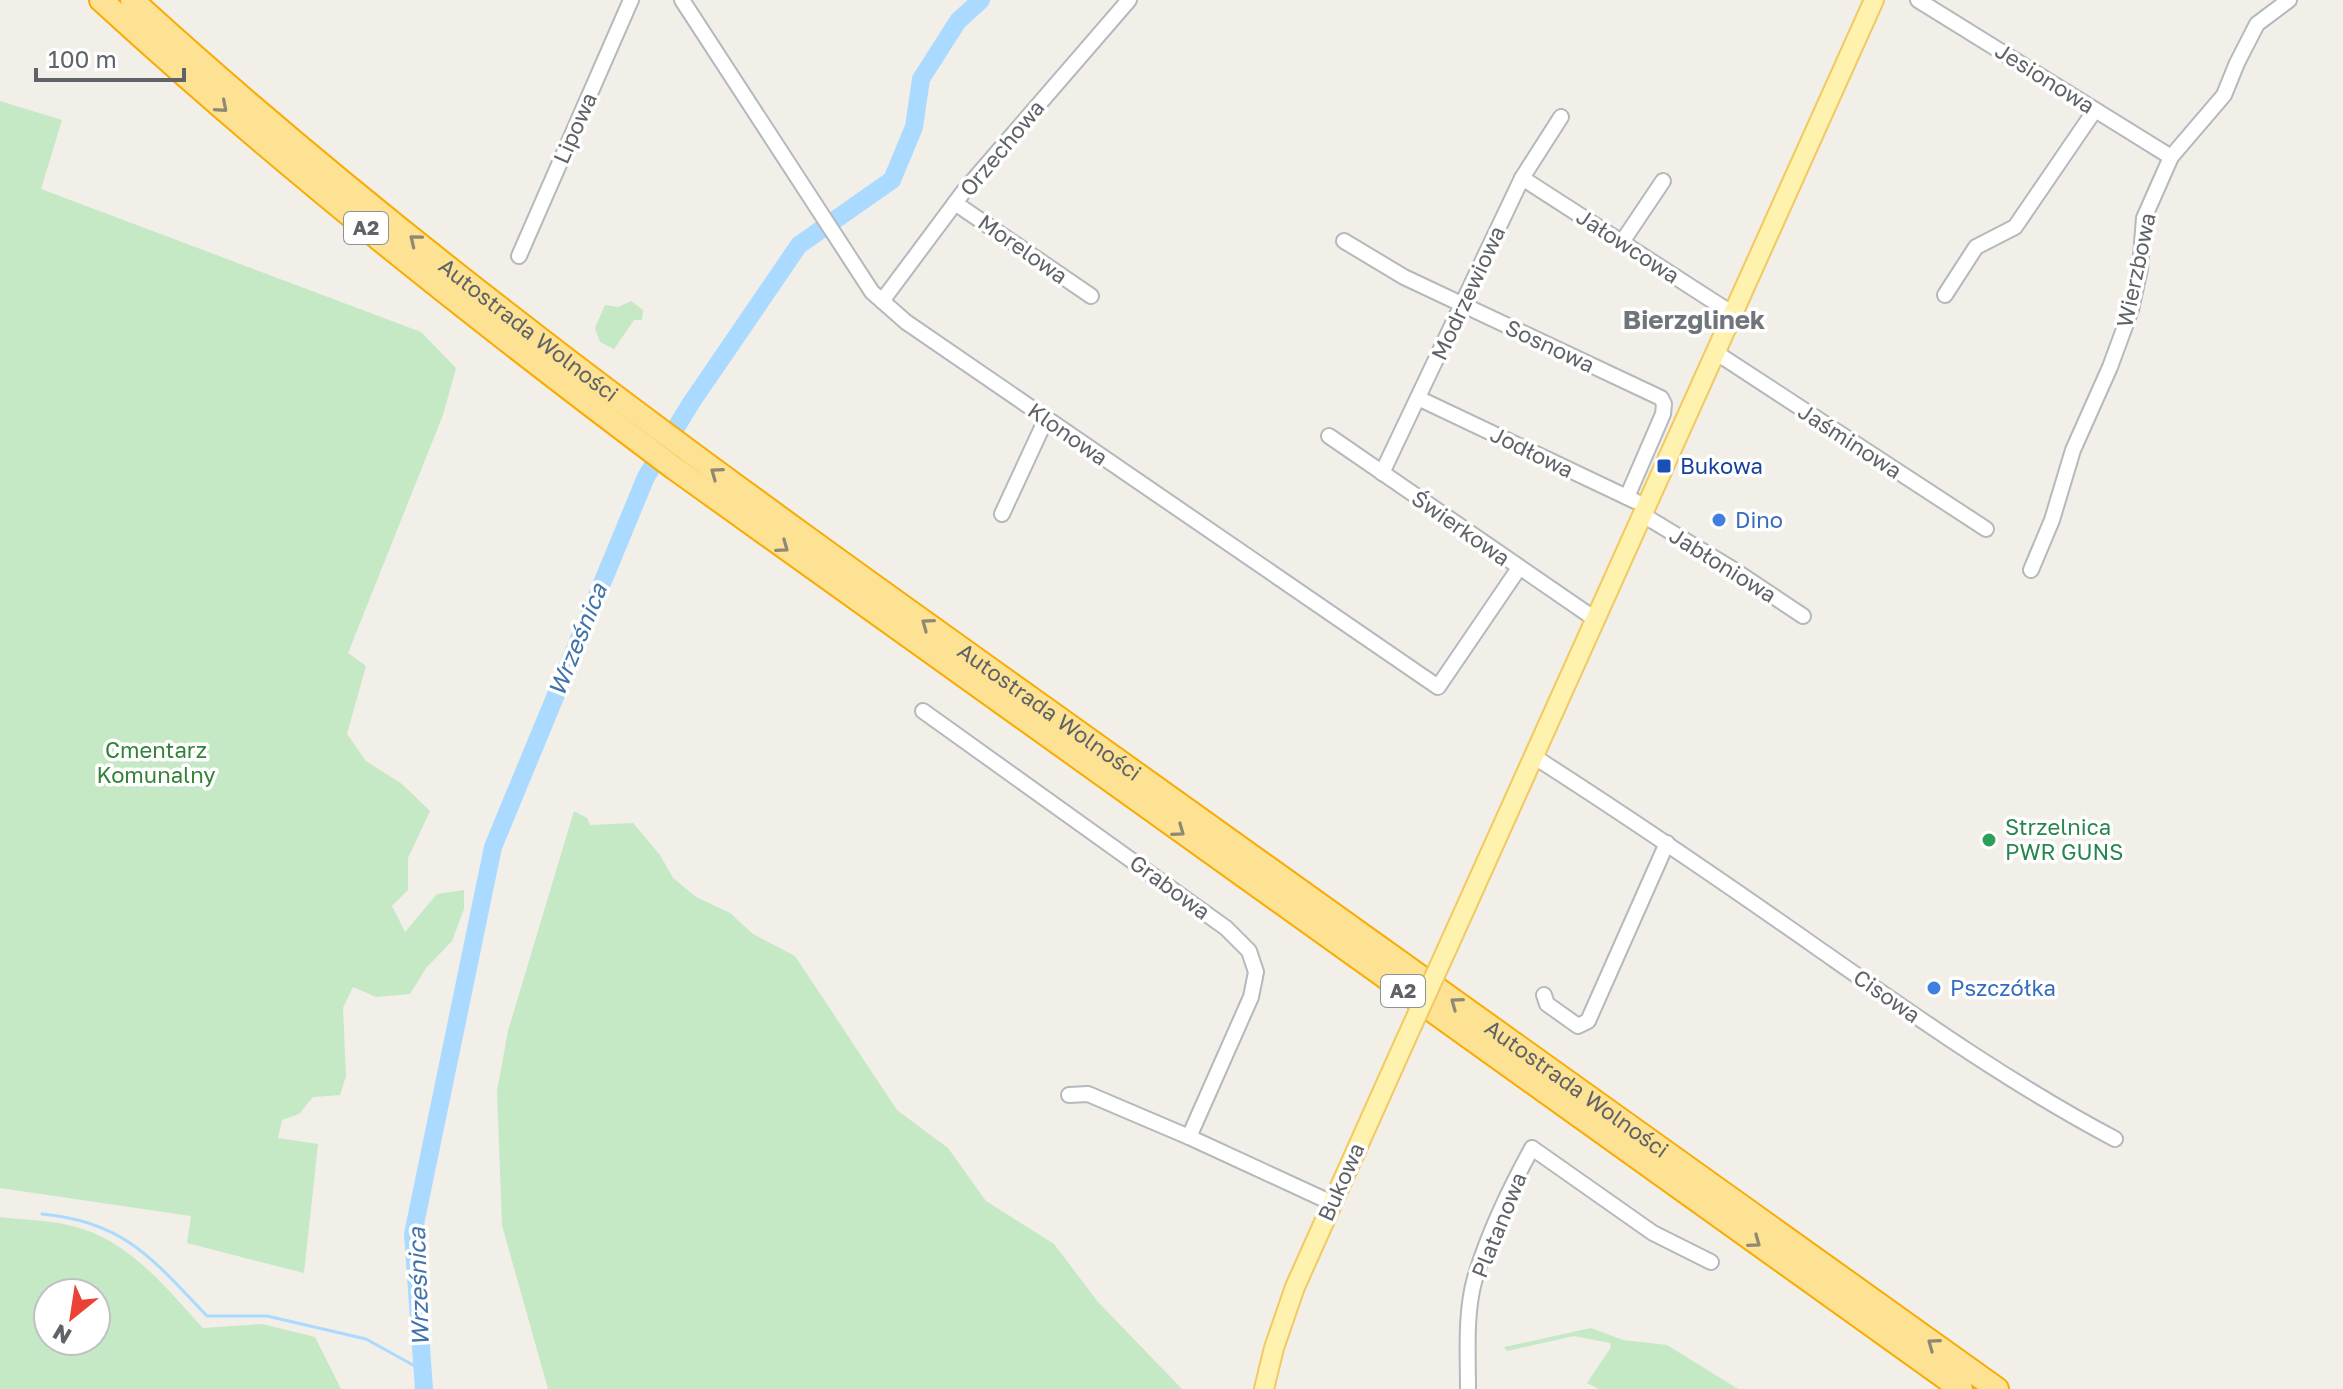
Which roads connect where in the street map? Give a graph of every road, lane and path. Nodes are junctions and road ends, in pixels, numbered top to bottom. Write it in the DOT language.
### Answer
graph roads {
  1 [pos="101,0"];
  2 [pos="132,0"];
  3 [pos="631,0"];
  4 [pos="682,0"];
  5 [pos="1129,0"];
  6 [pos="1874,0"];
  7 [pos="1918,0"];
  8 [pos="2289,0"];
  9 [pos="2095,110"];
  10 [pos="1561,117"];
  11 [pos="2171,157"];
  12 [pos="1522,178"];
  13 [pos="1663,181"];
  14 [pos="955,203"];
  15 [pos="1344,241"];
  16 [pos="1622,242"];
  17 [pos="519,256"];
  18 [pos="1945,295"];
  19 [pos="1091,296"];
  20 [pos="882,301"];
  21 [pos="1462,304"];
  22 [pos="1733,314"];
  23 [pos="1715,352"];
  24 [pos="1418,398"];
  25 [pos="1046,419"];
  26 [pos="647,435"];
  27 [pos="1329,436"];
  28 [pos="680,459"];
  29 [pos="1382,473"];
  30 [pos="1627,497"];
  31 [pos="1644,511"];
  32 [pos="1002,514"];
  33 [pos="1986,529"];
  34 [pos="1519,568"];
  35 [pos="2031,570"];
  36 [pos="1803,616"];
  37 [pos="1595,619"];
  38 [pos="923,711"];
  39 [pos="1533,756"];
  40 [pos="1667,843"];
  41 [pos="1544,995"];
  42 [pos="1069,1095"];
  43 [pos="1189,1137"];
  44 [pos="2115,1139"];
  45 [pos="1332,1203"];
  46 [pos="1711,1262"];
  47 [pos="1281,1326"];
  48 [pos="1264,1389"];
  49 [pos="1277,1389"];
  50 [pos="1468,1389"];
  51 [pos="1961,1389"];
  52 [pos="1997,1389"];
  1 -- 26 [label="highway, Autostrada Wolności / A2, one-way"];
  26 -- 2 [label="highway, Autostrada Wolności / A2, one-way"];
  3 -- 17 [label="street, Lipowa"];
  4 -- 20 [label="street, Klonowa"];
  5 -- 14 [label="street, Orzechowa"];
  6 -- 22 [label="main road"];
  7 -- 9 [label="street, Jesionowa"];
  8 -- 11 [label="street, Wierzbowa"];
  9 -- 11 [label="street, Jesionowa"];
  9 -- 18 [label="street"];
  10 -- 12 [label="street, Modrzewiowa"];
  11 -- 35 [label="street, Wierzbowa"];
  12 -- 16 [label="street, Jałowcowa"];
  12 -- 21 [label="street, Modrzewiowa"];
  13 -- 16 [label="street"];
  14 -- 19 [label="street, Morelowa"];
  14 -- 20 [label="street, Orzechowa"];
  15 -- 21 [label="street, Sosnowa"];
  16 -- 22 [label="street, Jałowcowa"];
  20 -- 25 [label="street, Klonowa"];
  21 -- 24 [label="street, Modrzewiowa"];
  21 -- 30 [label="street, Sosnowa"];
  22 -- 23 [label="main road"];
  23 -- 31 [label="main road"];
  23 -- 33 [label="street, Jaśminowa"];
  24 -- 29 [label="street, Modrzewiowa"];
  24 -- 30 [label="street, Jodłowa"];
  25 -- 32 [label="street"];
  25 -- 34 [label="street, Klonowa"];
  26 -- 28 [label="highway, Autostrada Wolności / A2"];
  27 -- 29 [label="street, Świerkowa"];
  28 -- 51 [label="highway, Autostrada Wolności / A2, one-way"];
  52 -- 28 [label="highway, Autostrada Wolności / A2, one-way"];
  29 -- 34 [label="street, Świerkowa"];
  30 -- 31 [label="street, Jodłowa"];
  31 -- 36 [label="street, Jabłoniowa"];
  31 -- 37 [label="main road"];
  34 -- 37 [label="street, Świerkowa"];
  37 -- 39 [label="main road"];
  38 -- 43 [label="street, Grabowa"];
  39 -- 40 [label="street, Cisowa"];
  39 -- 45 [label="main road, Bukowa, bridge"];
  40 -- 41 [label="street"];
  40 -- 44 [label="street, Cisowa"];
  42 -- 43 [label="street"];
  43 -- 45 [label="street"];
  45 -- 47 [label="main road, Bukowa"];
  46 -- 50 [label="street, Platanowa"];
  47 -- 48 [label="main road, Bukowa"];
  47 -- 49 [label="main road, Bukowa"];
}
